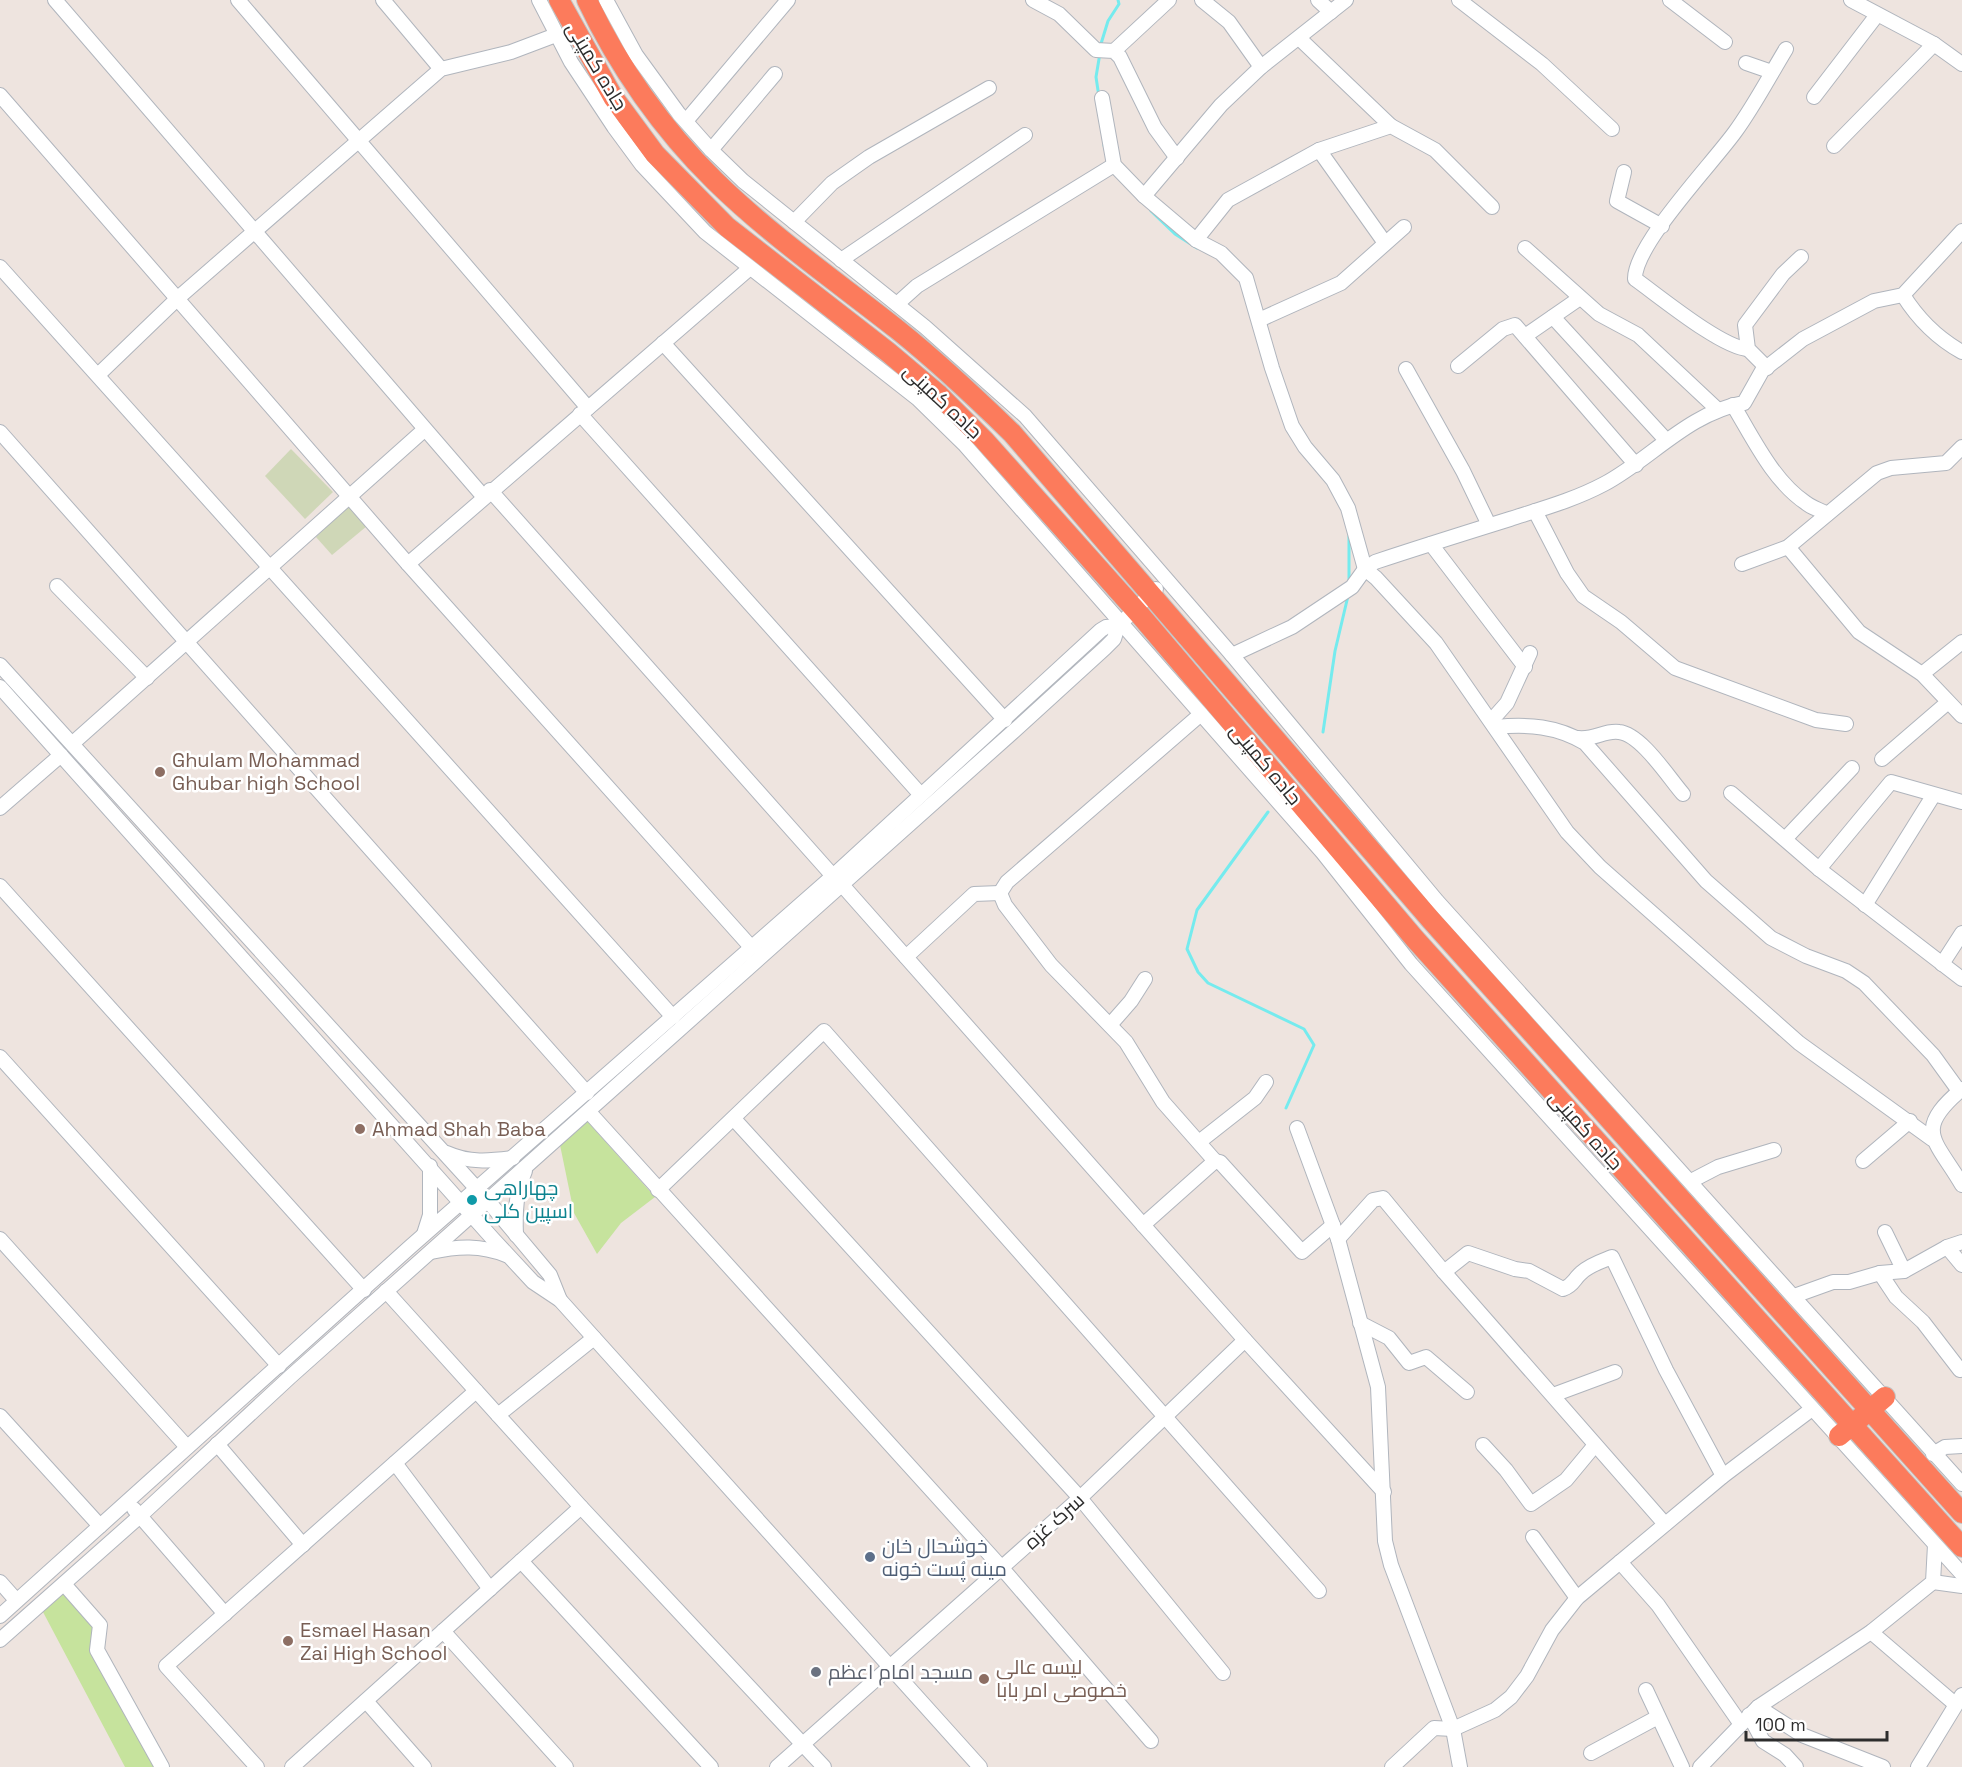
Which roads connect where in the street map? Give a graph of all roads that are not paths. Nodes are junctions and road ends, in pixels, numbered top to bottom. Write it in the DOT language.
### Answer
graph roads {
  1 [pos="55,0"];
  2 [pos="238,0"];
  3 [pos="383,0"];
  4 [pos="539,0"];
  5 [pos="559,0"];
  6 [pos="587,0"];
  7 [pos="606,0"];
  8 [pos="788,0"];
  9 [pos="1037,0"];
  10 [pos="1169,0"];
  11 [pos="1202,0"];
  12 [pos="1318,0"];
  13 [pos="1346,0"];
  14 [pos="1459,0"];
  15 [pos="1670,0"];
  16 [pos="1851,0"];
  17 [pos="1331,12"];
  18 [pos="1877,15"];
  19 [pos="556,35"];
  20 [pos="1300,39"];
  21 [pos="1725,42"];
  22 [pos="1934,44"];
  23 [pos="1786,49"];
  24 [pos="1114,51"];
  25 [pos="579,58"];
  26 [pos="1746,63"];
  27 [pos="1962,64"];
  28 [pos="1261,67"];
  29 [pos="441,69"];
  30 [pos="1772,72"];
  31 [pos="775,74"];
  32 [pos="989,88"];
  33 [pos="0,94"];
  34 [pos="1814,97"];
  35 [pos="1102,98"];
  36 [pos="686,122"];
  37 [pos="1390,126"];
  38 [pos="1612,129"];
  39 [pos="1025,135"];
  40 [pos="356,141"];
  41 [pos="1834,146"];
  42 [pos="711,150"];
  43 [pos="1319,150"];
  44 [pos="1177,158"];
  45 [pos="649,159"];
  46 [pos="1109,168"];
  47 [pos="1624,172"];
  48 [pos="1144,196"];
  49 [pos="1492,207"];
  50 [pos="794,222"];
  51 [pos="1662,226"];
  52 [pos="1404,227"];
  53 [pos="254,231"];
  54 [pos="1962,231"];
  55 [pos="1196,240"];
  56 [pos="1385,243"];
  57 [pos="1525,248"];
  58 [pos="1801,257"];
  59 [pos="841,260"];
  60 [pos="0,267"];
  61 [pos="750,268"];
  62 [pos="1903,295"];
  63 [pos="178,298"];
  64 [pos="1580,298"];
  65 [pos="897,304"];
  66 [pos="1553,317"];
  67 [pos="1259,320"];
  68 [pos="1525,336"];
  69 [pos="663,343"];
  70 [pos="1748,349"];
  71 [pos="1962,352"];
  72 [pos="1458,366"];
  73 [pos="1767,368"];
  74 [pos="1406,369"];
  75 [pos="98,375"];
  76 [pos="1733,405"];
  77 [pos="1717,409"];
  78 [pos="584,411"];
  79 [pos="424,430"];
  80 [pos="0,432"];
  81 [pos="1666,440"];
  82 [pos="1962,447"];
  83 [pos="1636,465"];
  84 [pos="487,493"];
  85 [pos="350,496"];
  86 [pos="1535,511"];
  87 [pos="1827,514"];
  88 [pos="1489,525"];
  89 [pos="1431,544"];
  90 [pos="1788,547"];
  91 [pos="408,564"];
  92 [pos="1742,564"];
  93 [pos="270,569"];
  94 [pos="1365,569"];
  95 [pos="1167,580"];
  96 [pos="57,586"];
  97 [pos="1151,594"];
  98 [pos="1125,619"];
  99 [pos="188,641"];
  100 [pos="1962,642"];
  101 [pos="1530,653"];
  102 [pos="1232,655"];
  103 [pos="0,665"];
  104 [pos="1525,667"];
  105 [pos="1922,674"];
  106 [pos="147,678"];
  107 [pos="0,687"];
  108 [pos="1947,703"];
  109 [pos="1201,714"];
  110 [pos="1962,716"];
  111 [pos="1005,720"];
  112 [pos="1493,724"];
  113 [pos="1846,724"];
  114 [pos="1578,738"];
  115 [pos="73,743"];
  116 [pos="61,755"];
  117 [pos="1882,759"];
  118 [pos="1852,768"];
  119 [pos="1731,793"];
  120 [pos="1683,794"];
  121 [pos="921,795"];
  122 [pos="1933,796"];
  123 [pos="1962,802"];
  124 [pos="0,808"];
  125 [pos="134,814"];
  126 [pos="897,816"];
  127 [pos="122,824"];
  128 [pos="908,827"];
  129 [pos="1785,839"];
  130 [pos="1819,869"];
  131 [pos="832,876"];
  132 [pos="0,886"];
  133 [pos="843,886"];
  134 [pos="1000,893"];
  135 [pos="1865,905"];
  136 [pos="772,929"];
  137 [pos="1962,933"];
  138 [pos="783,940"];
  139 [pos="751,947"];
  140 [pos="906,957"];
  141 [pos="1942,964"];
  142 [pos="1145,979"];
  143 [pos="1962,979"];
  144 [pos="673,1017"];
  145 [pos="1110,1025"];
  146 [pos="0,1056"];
  147 [pos="1266,1082"];
  148 [pos="1960,1090"];
  149 [pos="587,1093"];
  150 [pos="589,1112"];
  151 [pos="734,1119"];
  152 [pos="1910,1121"];
  153 [pos="1297,1128"];
  154 [pos="1932,1139"];
  155 [pos="1199,1142"];
  156 [pos="1774,1150"];
  157 [pos="442,1151"];
  158 [pos="513,1158"];
  159 [pos="1215,1161"];
  160 [pos="1863,1161"];
  161 [pos="430,1166"];
  162 [pos="528,1166"];
  163 [pos="1691,1181"];
  164 [pos="1962,1185"];
  165 [pos="477,1189"];
  166 [pos="658,1190"];
  167 [pos="488,1201"];
  168 [pos="461,1203"];
  169 [pos="472,1215"];
  170 [pos="1143,1225"];
  171 [pos="1333,1225"];
  172 [pos="1885,1232"];
  173 [pos="424,1234"];
  174 [pos="516,1235"];
  175 [pos="0,1239"];
  176 [pos="1338,1239"];
  177 [pos="1962,1242"];
  178 [pos="1947,1247"];
  179 [pos="429,1253"];
  180 [pos="509,1257"];
  181 [pos="1962,1264"];
  182 [pos="1904,1271"];
  183 [pos="1444,1272"];
  184 [pos="1880,1274"];
  185 [pos="364,1290"];
  186 [pos="386,1291"];
  187 [pos="1794,1296"];
  188 [pos="560,1300"];
  189 [pos="1360,1323"];
  190 [pos="594,1338"];
  191 [pos="1245,1340"];
  192 [pos="279,1365"];
  193 [pos="1960,1370"];
  194 [pos="1615,1372"];
  195 [pos="476,1391"];
  196 [pos="1467,1392"];
  197 [pos="1553,1395"];
  198 [pos="1885,1397"];
  199 [pos="1812,1409"];
  200 [pos="1870,1412"];
  201 [pos="498,1414"];
  202 [pos="0,1416"];
  203 [pos="1165,1416"];
  204 [pos="1846,1432"];
  205 [pos="217,1444"];
  206 [pos="1595,1444"];
  207 [pos="1483,1445"];
  208 [pos="1962,1446"];
  209 [pos="187,1448"];
  210 [pos="1934,1454"];
  211 [pos="395,1463"];
  212 [pos="157,1475"];
  213 [pos="1723,1476"];
  214 [pos="1962,1484"];
  215 [pos="170,1487"];
  216 [pos="1384,1492"];
  217 [pos="1080,1498"];
  218 [pos="127,1501"];
  219 [pos="581,1507"];
  220 [pos="1962,1513"];
  221 [pos="140,1516"];
  222 [pos="1665,1524"];
  223 [pos="100,1526"];
  224 [pos="1533,1537"];
  225 [pos="303,1545"];
  226 [pos="1935,1545"];
  227 [pos="1962,1547"];
  228 [pos="520,1561"];
  229 [pos="1620,1562"];
  230 [pos="1001,1568"];
  231 [pos="1962,1574"];
  232 [pos="0,1582"];
  233 [pos="1932,1582"];
  234 [pos="64,1584"];
  235 [pos="1962,1586"];
  236 [pos="490,1589"];
  237 [pos="1319,1591"];
  238 [pos="1577,1598"];
  239 [pos="16,1600"];
  240 [pos="225,1614"];
  241 [pos="0,1616"];
  242 [pos="443,1631"];
  243 [pos="1871,1632"];
  244 [pos="0,1640"];
  245 [pos="890,1666"];
  246 [pos="1223,1672"];
  247 [pos="1646,1690"];
  248 [pos="1959,1699"];
  249 [pos="366,1701"];
  250 [pos="1749,1715"];
  251 [pos="1658,1717"];
  252 [pos="1453,1730"];
  253 [pos="1151,1741"];
  254 [pos="804,1744"];
  255 [pos="1591,1753"];
  256 [pos="162,1767"];
  257 [pos="257,1767"];
  258 [pos="292,1767"];
  259 [pos="424,1767"];
  260 [pos="566,1767"];
  261 [pos="711,1767"];
  262 [pos="777,1767"];
  263 [pos="824,1767"];
  264 [pos="980,1767"];
  265 [pos="1392,1767"];
  266 [pos="1460,1767"];
  267 [pos="1682,1767"];
  268 [pos="1700,1767"];
  269 [pos="1796,1767"];
  270 [pos="1883,1767"];
  271 [pos="1917,1767"];
  1 -- 53 [label="street"];
  2 -- 40 [label="street"];
  3 -- 29 [label="street"];
  4 -- 19 [label="street"];
  5 -- 25 [label="highway, جاده کمپنی"];
  6 -- 97 [label="highway, جاده کمپنی"];
  7 -- 36 [label="street"];
  8 -- 36 [label="street"];
  9 -- 24 [label="street"];
  10 -- 24 [label="street"];
  11 -- 28 [label="street"];
  12 -- 17 [label="street"];
  13 -- 17 [label="street"];
  14 -- 38 [label="street"];
  15 -- 21 [label="street"];
  16 -- 18 [label="street"];
  17 -- 20 [label="street"];
  18 -- 22 [label="street"];
  18 -- 34 [label="street"];
  19 -- 25 [label="street"];
  19 -- 29 [label="street"];
  20 -- 28 [label="street"];
  20 -- 37 [label="street"];
  22 -- 27 [label="street"];
  22 -- 41 [label="street"];
  23 -- 30 [label="street"];
  24 -- 44 [label="street"];
  25 -- 45 [label="highway, جاده کمپنی"];
  26 -- 30 [label="street"];
  28 -- 44 [label="street"];
  29 -- 40 [label="street"];
  30 -- 51 [label="street"];
  31 -- 42 [label="street"];
  32 -- 50 [label="street"];
  33 -- 63 [label="street"];
  35 -- 46 [label="street"];
  36 -- 42 [label="street"];
  37 -- 43 [label="street"];
  37 -- 49 [label="street"];
  39 -- 59 [label="street"];
  40 -- 53 [label="street"];
  40 -- 78 [label="street"];
  42 -- 50 [label="street"];
  43 -- 55 [label="street"];
  43 -- 56 [label="street"];
  44 -- 48 [label="street"];
  45 -- 61 [label="street"];
  45 -- 98 [label="highway, جاده کمپنی"];
  46 -- 48 [label="street"];
  46 -- 65 [label="street"];
  47 -- 51 [label="street"];
  48 -- 55 [label="street"];
  50 -- 59 [label="street"];
  51 -- 70 [label="street"];
  52 -- 56 [label="street"];
  53 -- 63 [label="street"];
  53 -- 79 [label="street"];
  54 -- 62 [label="street"];
  55 -- 67 [label="street"];
  56 -- 67 [label="street"];
  57 -- 64 [label="street"];
  58 -- 70 [label="street"];
  59 -- 65 [label="street"];
  60 -- 75 [label="street"];
  61 -- 69 [label="street"];
  61 -- 98 [label="street"];
  62 -- 71 [label="street"];
  62 -- 73 [label="street"];
  63 -- 75 [label="street"];
  63 -- 85 [label="street"];
  64 -- 66 [label="street"];
  64 -- 77 [label="street"];
  65 -- 95 [label="street"];
  66 -- 68 [label="street"];
  66 -- 81 [label="street"];
  67 -- 94 [label="street"];
  68 -- 72 [label="street"];
  68 -- 83 [label="street"];
  69 -- 78 [label="street"];
  69 -- 111 [label="street"];
  70 -- 73 [label="street"];
  73 -- 76 [label="street"];
  74 -- 88 [label="street"];
  75 -- 93 [label="street"];
  76 -- 77 [label="street"];
  76 -- 87 [label="street"];
  77 -- 81 [label="street"];
  78 -- 84 [label="street"];
  78 -- 121 [label="street"];
  79 -- 84 [label="street"];
  79 -- 85 [label="street"];
  80 -- 99 [label="street"];
  81 -- 83 [label="street"];
  82 -- 87 [label="street"];
  83 -- 86 [label="street"];
  84 -- 91 [label="street"];
  84 -- 131 [label="street"];
  85 -- 91 [label="street"];
  85 -- 93 [label="street"];
  86 -- 88 [label="street"];
  86 -- 113 [label="street"];
  87 -- 90 [label="street"];
  88 -- 89 [label="street"];
  89 -- 94 [label="street"];
  89 -- 104 [label="street"];
  90 -- 92 [label="street"];
  90 -- 105 [label="street"];
  91 -- 139 [label="street"];
  93 -- 99 [label="street"];
  93 -- 144 [label="street"];
  94 -- 102 [label="street"];
  94 -- 112 [label="street"];
  95 -- 97 [label="street"];
  95 -- 102 [label="street"];
  96 -- 106 [label="street"];
  97 -- 98 [label="street"];
  97 -- 200 [label="highway, جاده کمپنی"];
  98 -- 109 [label="street"];
  98 -- 111 [label="street"];
  98 -- 128 [label="street"];
  98 -- 204 [label="highway, جاده کمپنی"];
  99 -- 106 [label="street"];
  99 -- 149 [label="street"];
  100 -- 105 [label="street"];
  101 -- 104 [label="street"];
  102 -- 163 [label="street"];
  103 -- 115 [label="street"];
  104 -- 112 [label="street"];
  105 -- 108 [label="street"];
  106 -- 115 [label="street"];
  107 -- 116 [label="street"];
  108 -- 110 [label="street"];
  108 -- 117 [label="street"];
  109 -- 134 [label="street"];
  109 -- 199 [label="street"];
  111 -- 121 [label="street"];
  112 -- 114 [label="street"];
  112 -- 152 [label="street"];
  114 -- 120 [label="street"];
  114 -- 148 [label="street"];
  115 -- 125 [label="street"];
  116 -- 124 [label="street"];
  116 -- 127 [label="street"];
  118 -- 129 [label="street"];
  119 -- 129 [label="street"];
  121 -- 126 [label="street"];
  122 -- 123 [label="street"];
  122 -- 130 [label="street"];
  122 -- 135 [label="street"];
  125 -- 127 [label="street"];
  125 -- 157 [label="street"];
  126 -- 128 [label="street"];
  126 -- 131 [label="street"];
  127 -- 161 [label="street"];
  128 -- 133 [label="street"];
  129 -- 130 [label="street"];
  130 -- 135 [label="street"];
  131 -- 136 [label="street"];
  132 -- 185 [label="street"];
  133 -- 138 [label="street"];
  133 -- 140 [label="street"];
  134 -- 140 [label="street"];
  134 -- 145 [label="street"];
  135 -- 141 [label="street"];
  136 -- 138 [label="street"];
  136 -- 139 [label="street"];
  137 -- 141 [label="street"];
  138 -- 150 [label="street"];
  139 -- 144 [label="street"];
  140 -- 170 [label="street"];
  141 -- 143 [label="street"];
  142 -- 145 [label="street"];
  144 -- 149 [label="street"];
  145 -- 155 [label="street"];
  146 -- 192 [label="street"];
  147 -- 155 [label="street"];
  148 -- 154 [label="street"];
  149 -- 158 [label="street"];
  150 -- 162 [label="street"];
  150 -- 166 [label="street"];
  151 -- 166 [label="street"];
  151 -- 203 [label="street"];
  151 -- 217 [label="street"];
  152 -- 154 [label="street"];
  152 -- 160 [label="street"];
  153 -- 171 [label="street"];
  154 -- 164 [label="street"];
  155 -- 159 [label="street"];
  156 -- 163 [label="street"];
  157 -- 158 [label="street"];
  157 -- 165 [label="street"];
  158 -- 165 [label="street"];
  159 -- 170 [label="street"];
  159 -- 171 [label="street"];
  161 -- 168 [label="street"];
  161 -- 173 [label="street"];
  162 -- 167 [label="street"];
  162 -- 174 [label="street"];
  163 -- 187 [label="street"];
  165 -- 167 [label="street"];
  165 -- 168 [label="street"];
  166 -- 230 [label="street"];
  167 -- 169 [label="street"];
  167 -- 174 [label="street"];
  168 -- 169 [label="street"];
  168 -- 173 [label="street"];
  169 -- 179 [label="street"];
  169 -- 180 [label="street"];
  170 -- 191 [label="street"];
  171 -- 176 [label="street"];
  172 -- 182 [label="street"];
  173 -- 185 [label="street"];
  174 -- 188 [label="street"];
  175 -- 209 [label="street"];
  176 -- 183 [label="street"];
  176 -- 189 [label="street"];
  177 -- 178 [label="street"];
  178 -- 181 [label="street"];
  178 -- 182 [label="street"];
  179 -- 180 [label="street"];
  179 -- 186 [label="street"];
  180 -- 188 [label="street"];
  182 -- 184 [label="street"];
  183 -- 197 [label="street"];
  183 -- 213 [label="street"];
  184 -- 187 [label="street"];
  184 -- 193 [label="street"];
  185 -- 192 [label="street"];
  186 -- 195 [label="street"];
  186 -- 205 [label="street"];
  187 -- 198 [label="street"];
  188 -- 190 [label="street"];
  189 -- 196 [label="street"];
  189 -- 216 [label="street"];
  190 -- 201 [label="street"];
  190 -- 245 [label="street"];
  191 -- 203 [label="street, سرک غزه"];
  191 -- 216 [label="street"];
  192 -- 209 [label="street"];
  194 -- 197 [label="street"];
  195 -- 201 [label="street"];
  195 -- 211 [label="street"];
  197 -- 206 [label="street"];
  198 -- 200 [label="highway"];
  198 -- 210 [label="street"];
  199 -- 204 [label="street"];
  199 -- 213 [label="street"];
  200 -- 204 [label="highway"];
  200 -- 220 [label="highway, جاده کمپنی"];
  201 -- 219 [label="street"];
  202 -- 223 [label="street"];
  203 -- 217 [label="street, سرک غزه"];
  203 -- 237 [label="street"];
  204 -- 226 [label="street"];
  204 -- 227 [label="highway, جاده کمپنی"];
  205 -- 215 [label="street"];
  205 -- 225 [label="street"];
  206 -- 207 [label="street"];
  206 -- 222 [label="street"];
  208 -- 210 [label="street"];
  209 -- 212 [label="street"];
  210 -- 214 [label="street"];
  211 -- 225 [label="street"];
  211 -- 236 [label="street"];
  212 -- 215 [label="street"];
  212 -- 218 [label="street"];
  213 -- 222 [label="street"];
  215 -- 221 [label="street"];
  216 -- 252 [label="street"];
  217 -- 230 [label="street, سرک غزه"];
  217 -- 246 [label="street"];
  218 -- 221 [label="street"];
  218 -- 223 [label="street"];
  219 -- 228 [label="street"];
  219 -- 254 [label="street"];
  221 -- 234 [label="street"];
  221 -- 240 [label="street"];
  222 -- 229 [label="street"];
  223 -- 239 [label="street"];
  224 -- 238 [label="street"];
  225 -- 240 [label="street"];
  226 -- 231 [label="street"];
  226 -- 233 [label="street"];
  228 -- 236 [label="street"];
  228 -- 261 [label="street"];
  229 -- 238 [label="street"];
  229 -- 250 [label="street"];
  230 -- 245 [label="street, سرک غزه"];
  230 -- 253 [label="street"];
  232 -- 239 [label="street"];
  233 -- 235 [label="street"];
  233 -- 243 [label="street"];
  234 -- 244 [label="street"];
  234 -- 256 [label="street"];
  236 -- 242 [label="street"];
  238 -- 252 [label="street"];
  239 -- 241 [label="street"];
  240 -- 257 [label="street"];
  242 -- 249 [label="street"];
  242 -- 260 [label="street"];
  243 -- 248 [label="street"];
  243 -- 250 [label="street"];
  245 -- 254 [label="street, سرک غزه"];
  245 -- 264 [label="street"];
  247 -- 251 [label="street"];
  248 -- 271 [label="street"];
  249 -- 258 [label="street"];
  249 -- 259 [label="street"];
  250 -- 268 [label="street"];
  250 -- 269 [label="street"];
  250 -- 270 [label="street"];
  251 -- 255 [label="street"];
  251 -- 267 [label="street"];
  252 -- 265 [label="street"];
  252 -- 266 [label="street"];
  254 -- 262 [label="street, سرک غزه"];
  254 -- 263 [label="street"];
}
